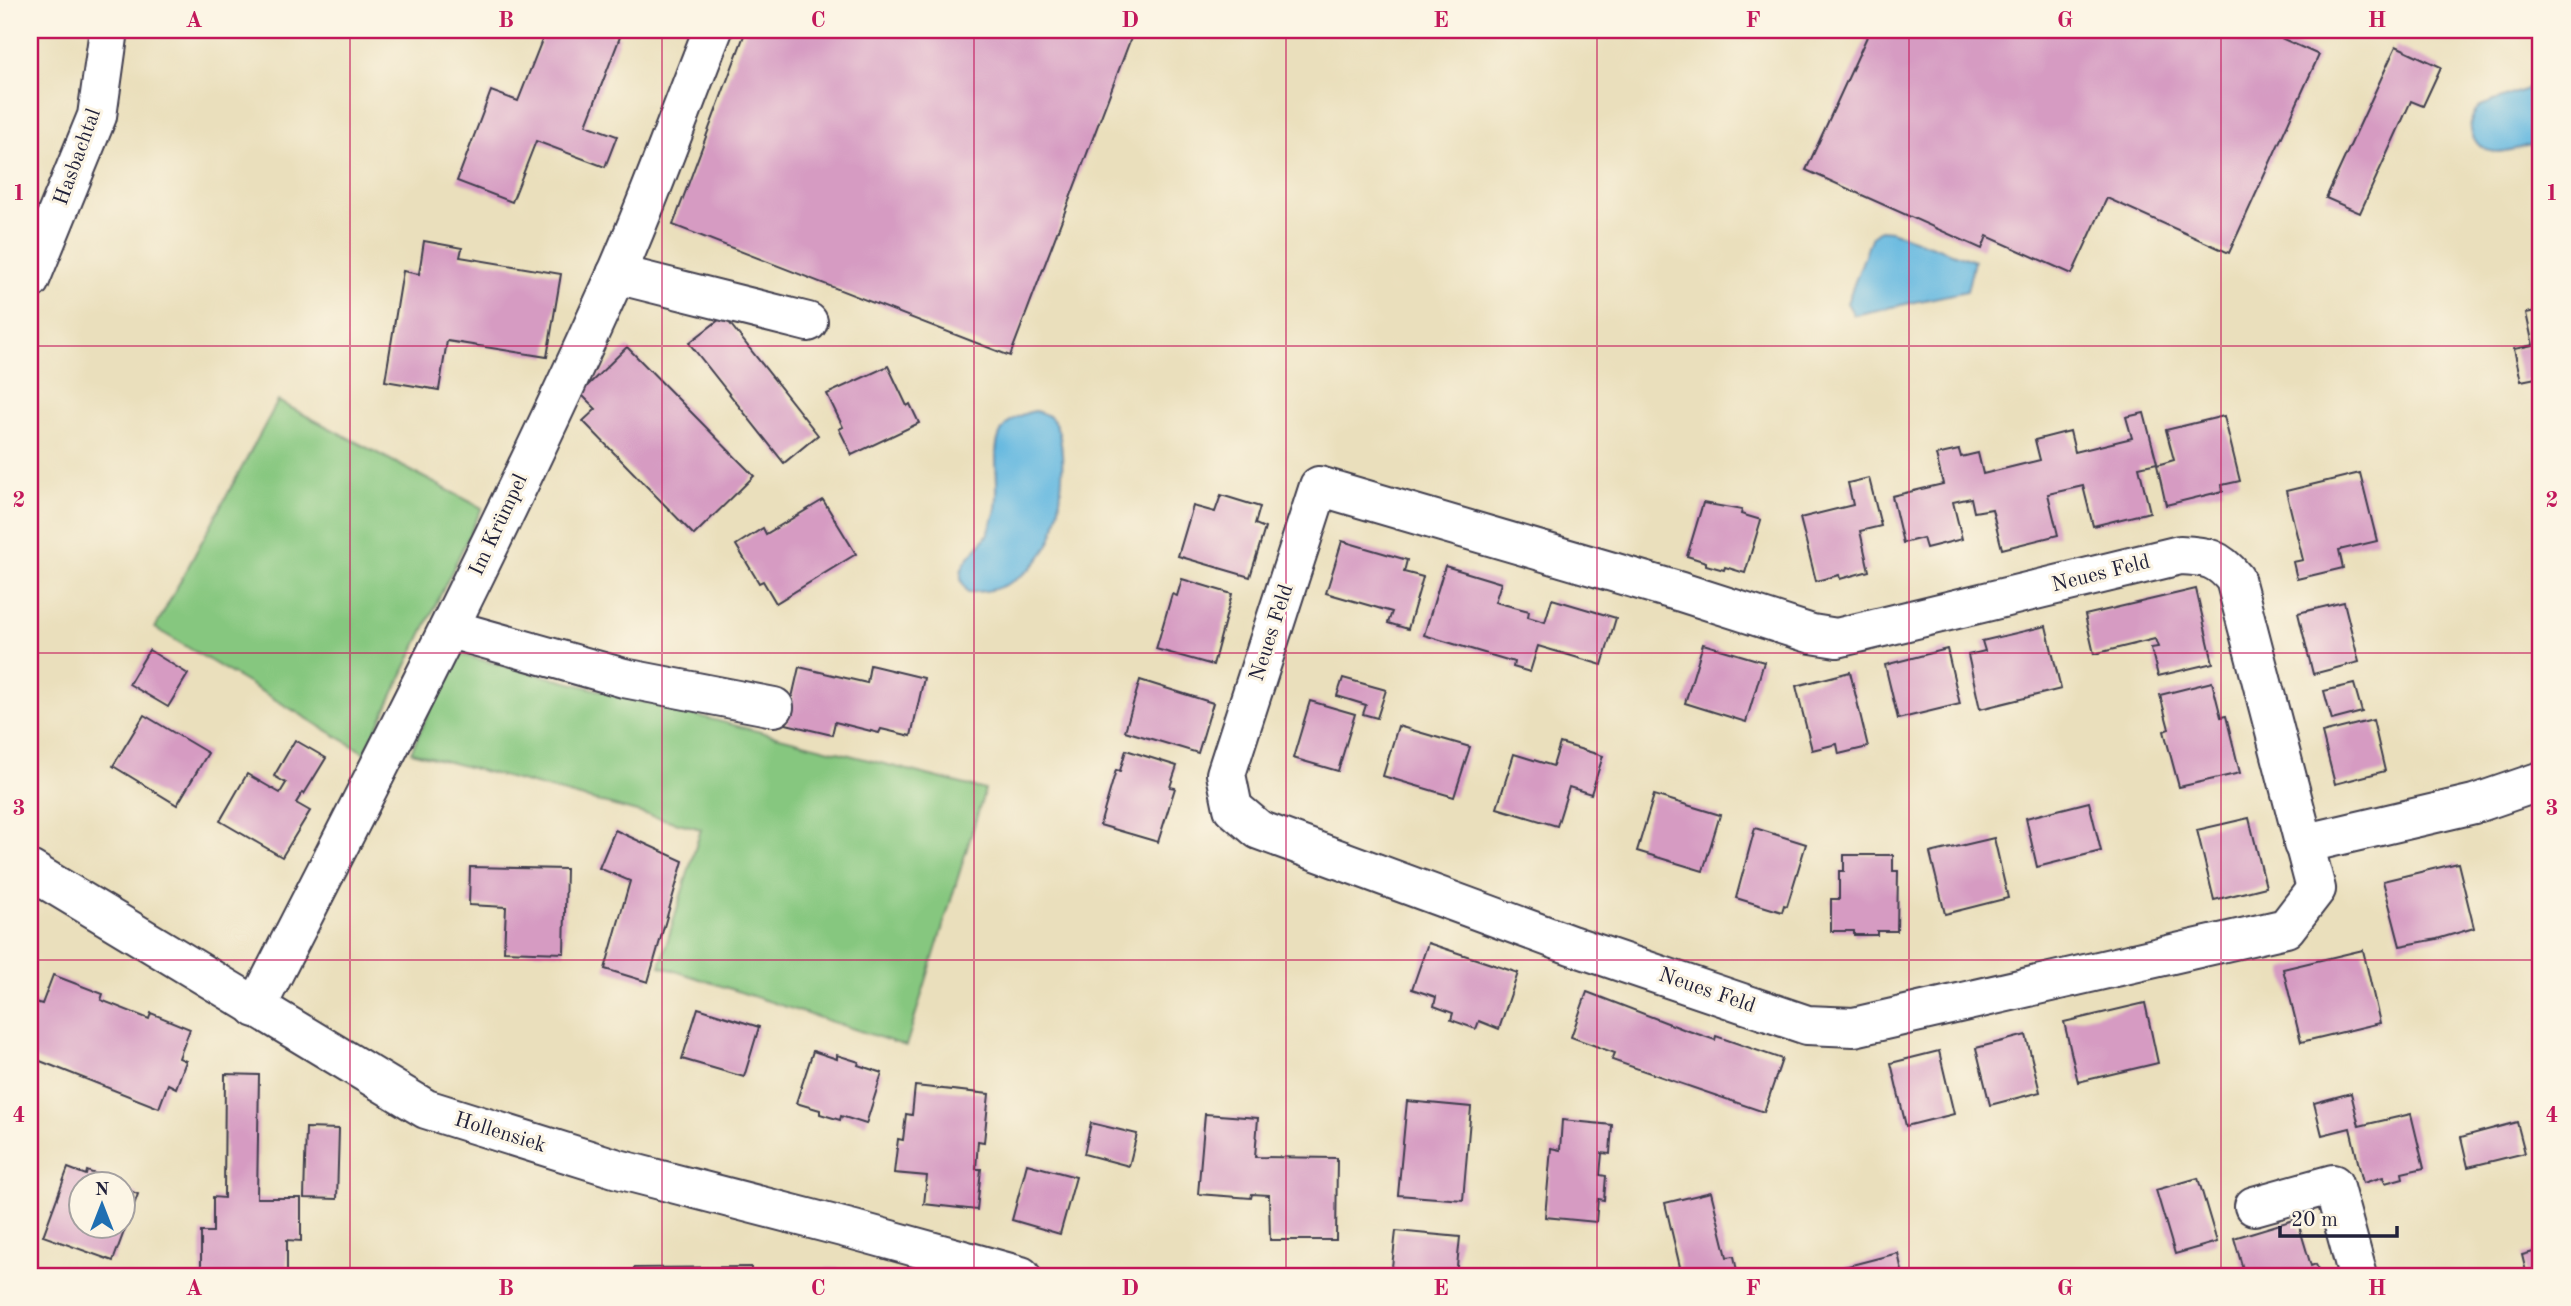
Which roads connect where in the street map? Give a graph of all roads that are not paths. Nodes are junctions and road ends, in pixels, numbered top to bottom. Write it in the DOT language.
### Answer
graph roads {
  1 [pos="109,30"];
  2 [pos="713,30"];
  3 [pos="616,274"];
  4 [pos="30,281"];
  5 [pos="808,322"];
  6 [pos="450,629"];
  7 [pos="774,707"];
  8 [pos="2541,781"];
  9 [pos="2303,844"];
  10 [pos="30,870"];
  11 [pos="256,1007"];
  12 [pos="2254,1206"];
  13 [pos="1021,1276"];
  14 [pos="2358,1276"];
  1 -- 4 [label="street, Hasbachtal"];
  2 -- 3 [label="street, Im Krümpel"];
  3 -- 5 [label="street"];
  3 -- 6 [label="street, Im Krümpel"];
  6 -- 7 [label="street"];
  6 -- 11 [label="street, Im Krümpel"];
  8 -- 9 [label="street"];
  9 -- 9 [label="street, Neues Feld"];
  10 -- 11 [label="street, Hollensiek"];
  11 -- 13 [label="street, Hollensiek"];
  12 -- 14 [label="street"];
}
